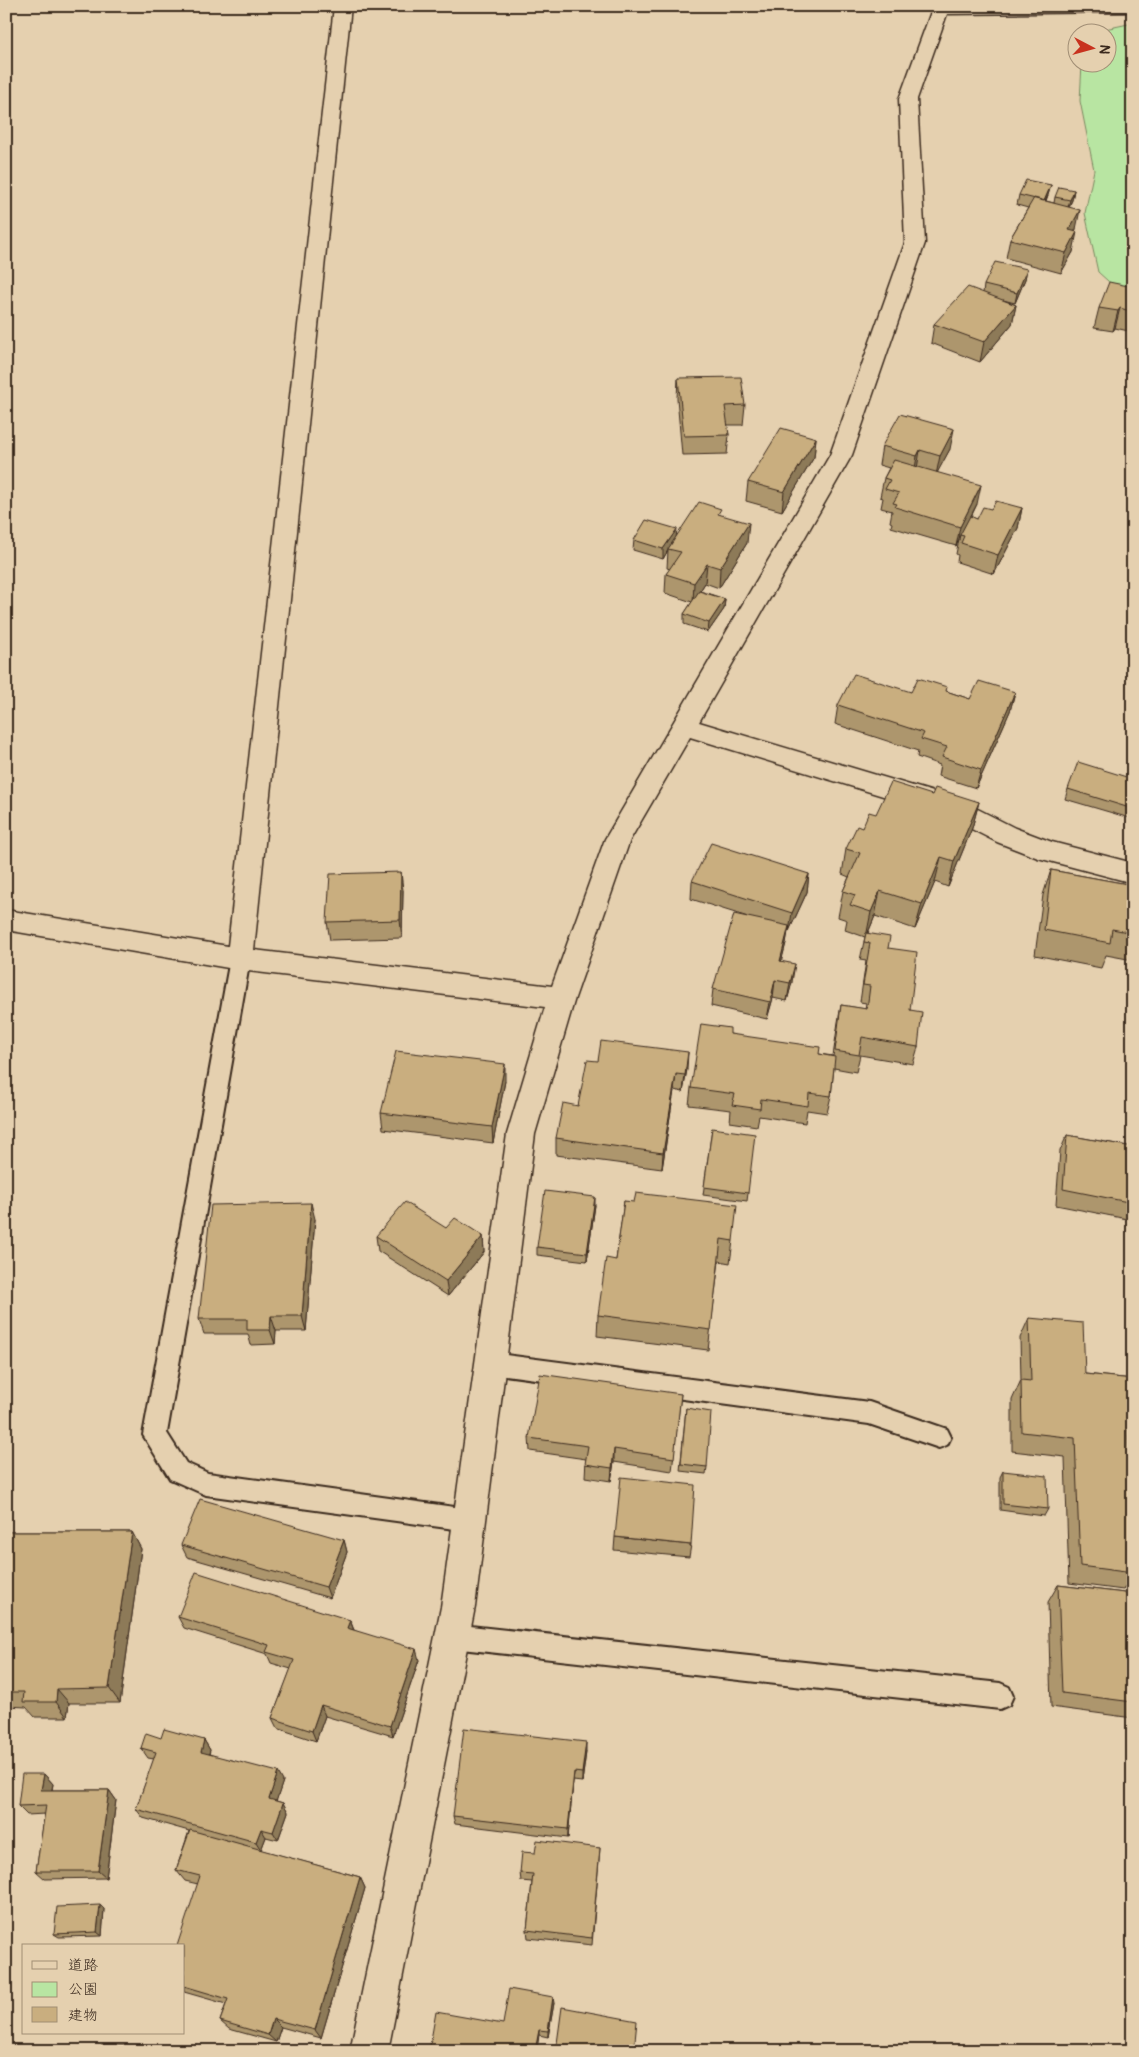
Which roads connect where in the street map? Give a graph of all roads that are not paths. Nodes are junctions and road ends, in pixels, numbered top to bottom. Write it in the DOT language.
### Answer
graph roads {
  1 [pos="343,6"];
  2 [pos="940,7"];
  3 [pos="1133,7"];
  4 [pos="684,726"];
  5 [pos="1133,873"];
  6 [pos="6,920"];
  7 [pos="240,959"];
  8 [pos="560,998"];
  9 [pos="490,1363"];
  10 [pos="939,1437"];
  11 [pos="469,1520"];
  12 [pos="452,1636"];
  13 [pos="1000,1696"];
  14 [pos="369,2051"];
  1 -- 7 [label="street"];
  2 -- 3 [label="street"];
  2 -- 4 [label="street"];
  4 -- 5 [label="street"];
  4 -- 8 [label="street"];
  6 -- 7 [label="street"];
  7 -- 8 [label="street"];
  7 -- 11 [label="lane"];
  8 -- 9 [label="street"];
  9 -- 10 [label="lane"];
  9 -- 11 [label="street"];
  11 -- 12 [label="street"];
  12 -- 13 [label="lane"];
  12 -- 14 [label="street"];
}
